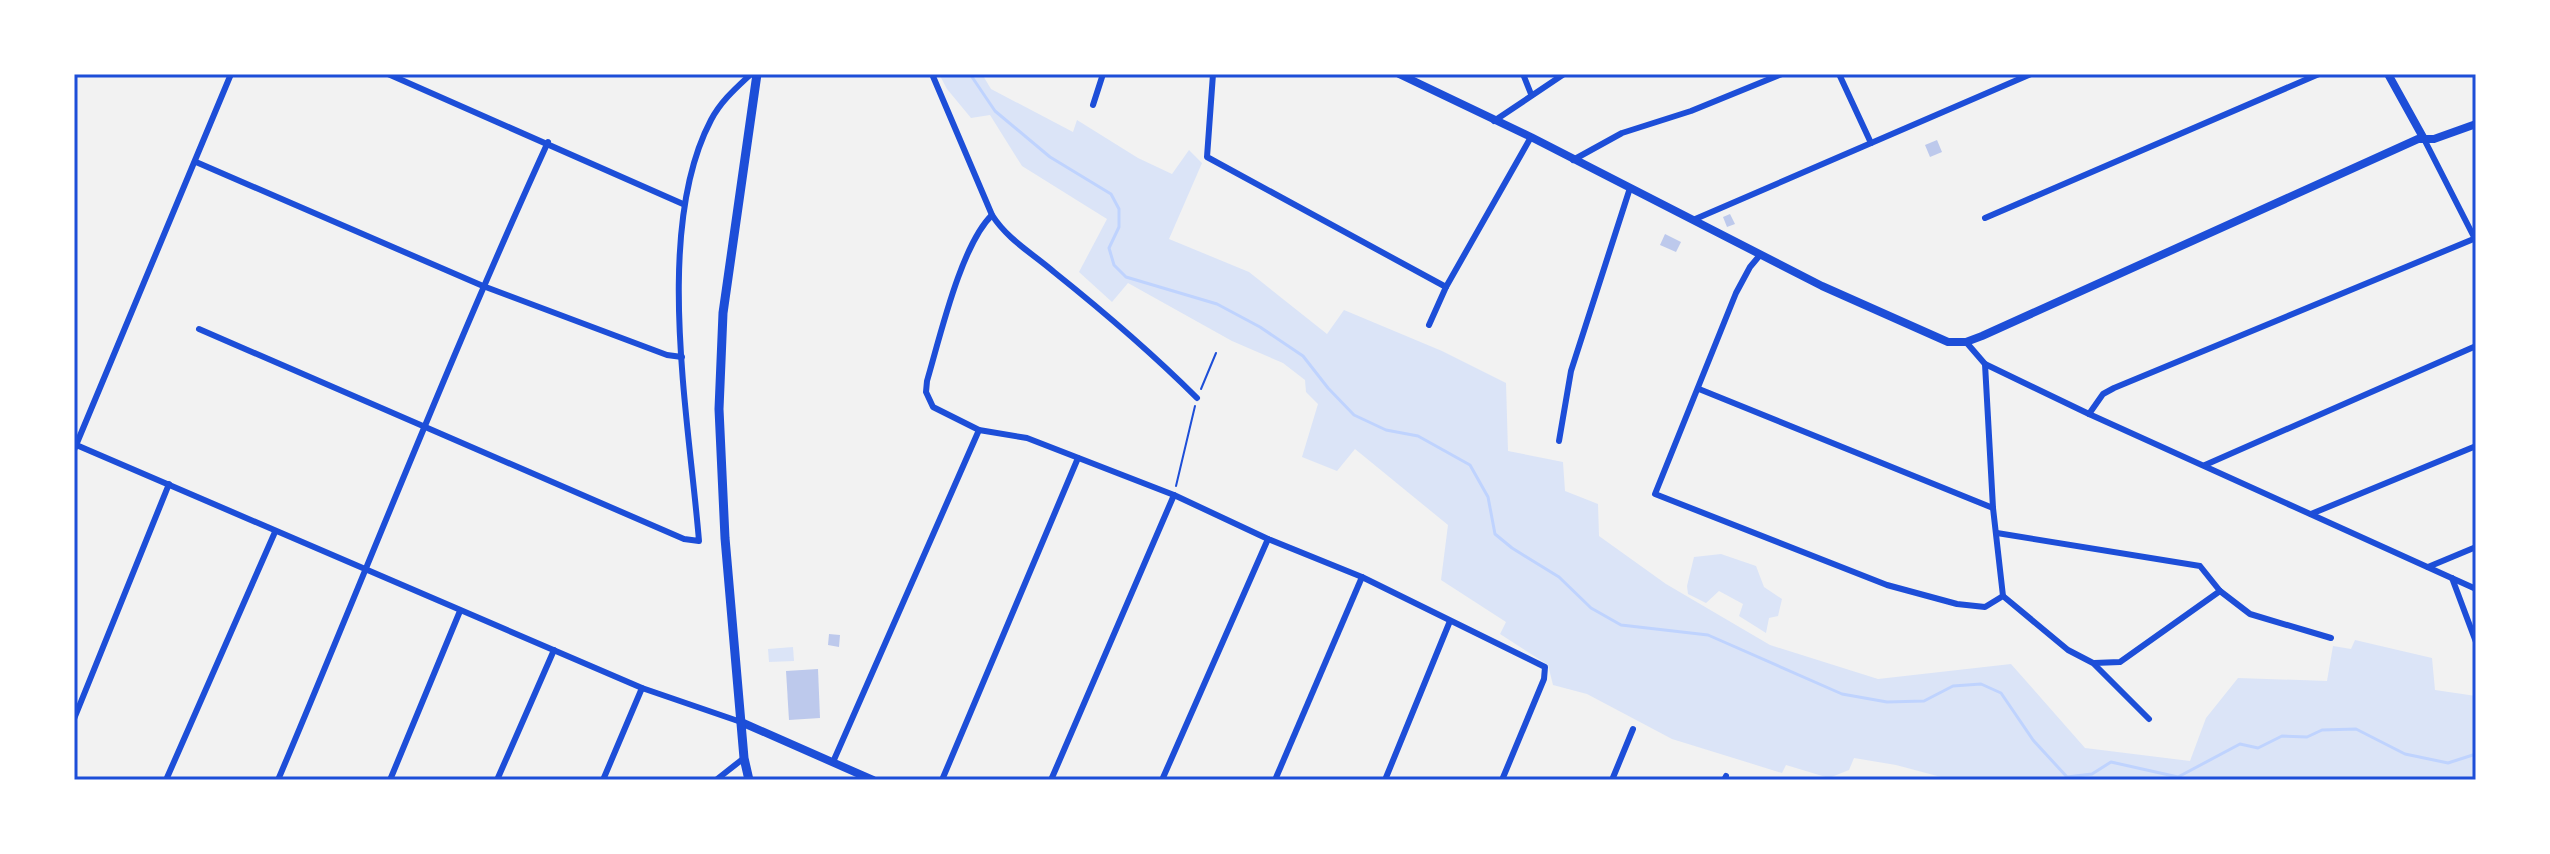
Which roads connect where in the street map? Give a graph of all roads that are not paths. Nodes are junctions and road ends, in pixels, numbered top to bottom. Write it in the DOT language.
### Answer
graph roads {
  1 [pos="231,74"];
  2 [pos="388,74"];
  3 [pos="754,74"];
  4 [pos="932,74"];
  5 [pos="1103,74"];
  6 [pos="1213,74"];
  7 [pos="1399,74"];
  8 [pos="1523,74"];
  9 [pos="1564,74"];
  10 [pos="1782,74"];
  11 [pos="1839,74"];
  12 [pos="2031,74"];
  13 [pos="2319,74"];
  14 [pos="2388,74"];
  15 [pos="2013,77"];
  16 [pos="1531,94"];
  17 [pos="1093,105"];
  18 [pos="1494,121"];
  19 [pos="2476,124"];
  20 [pos="1531,137"];
  21 [pos="2424,139"];
  22 [pos="548,142"];
  23 [pos="1871,143"];
  24 [pos="1573,160"];
  25 [pos="196,162"];
  26 [pos="1630,188"];
  27 [pos="683,204"];
  28 [pos="992,215"];
  29 [pos="1985,218"];
  30 [pos="1691,221"];
  31 [pos="2476,238"];
  32 [pos="1760,255"];
  33 [pos="483,286"];
  34 [pos="1446,287"];
  35 [pos="1429,325"];
  36 [pos="199,329"];
  37 [pos="1966,342"];
  38 [pos="2476,346"];
  39 [pos="682,357"];
  40 [pos="1985,364"];
  41 [pos="1699,389"];
  42 [pos="1197,398"];
  43 [pos="2089,414"];
  44 [pos="427,427"];
  45 [pos="979,430"];
  46 [pos="1559,441"];
  47 [pos="75,446"];
  48 [pos="2476,446"];
  49 [pos="1078,458"];
  50 [pos="2204,465"];
  51 [pos="169,484"];
  52 [pos="1174,495"];
  53 [pos="1993,508"];
  54 [pos="2311,514"];
  55 [pos="275,532"];
  56 [pos="1997,533"];
  57 [pos="1268,539"];
  58 [pos="2476,547"];
  59 [pos="2428,567"];
  60 [pos="367,569"];
  61 [pos="1362,577"];
  62 [pos="2452,578"];
  63 [pos="2476,589"];
  64 [pos="2220,591"];
  65 [pos="2003,596"];
  66 [pos="460,611"];
  67 [pos="1450,621"];
  68 [pos="2331,638"];
  69 [pos="2476,642"];
  70 [pos="554,650"];
  71 [pos="2093,663"];
  72 [pos="642,688"];
  73 [pos="74,719"];
  74 [pos="2149,719"];
  75 [pos="741,722"];
  76 [pos="1633,729"];
  77 [pos="744,758"];
  78 [pos="833,762"];
  79 [pos="166,780"];
  80 [pos="278,780"];
  81 [pos="390,780"];
  82 [pos="497,780"];
  83 [pos="603,780"];
  84 [pos="716,780"];
  85 [pos="749,780"];
  86 [pos="873,780"];
  87 [pos="942,780"];
  88 [pos="1051,780"];
  89 [pos="1162,780"];
  90 [pos="1275,780"];
  91 [pos="1385,780"];
  92 [pos="1502,780"];
  93 [pos="1612,780"];
  94 [pos="1833,780"];
  95 [pos="1850,780"];
  1 -- 25 [label="street"];
  2 -- 22 [label="street"];
  3 -- 27 [label="street"];
  3 -- 75 [label="main road"];
  4 -- 28 [label="street"];
  5 -- 17 [label="street"];
  6 -- 34 [label="street"];
  7 -- 18 [label="street"];
  8 -- 16 [label="street"];
  9 -- 16 [label="street"];
  10 -- 24 [label="street"];
  11 -- 23 [label="street"];
  12 -- 15 [label="street"];
  13 -- 29 [label="street"];
  14 -- 21 [label="street"];
  15 -- 23 [label="street"];
  16 -- 18 [label="street"];
  18 -- 20 [label="street"];
  19 -- 21 [label="street"];
  20 -- 24 [label="street"];
  20 -- 34 [label="street"];
  21 -- 31 [label="street"];
  21 -- 37 [label="street"];
  22 -- 27 [label="street"];
  22 -- 33 [label="street"];
  23 -- 30 [label="street"];
  24 -- 26 [label="street"];
  25 -- 33 [label="street"];
  25 -- 47 [label="street"];
  26 -- 30 [label="street"];
  26 -- 46 [label="street"];
  27 -- 39 [label="street"];
  28 -- 42 [label="street"];
  28 -- 45 [label="street"];
  30 -- 32 [label="street"];
  31 -- 43 [label="street"];
  32 -- 37 [label="street"];
  32 -- 41 [label="street"];
  33 -- 39 [label="street"];
  33 -- 44 [label="street"];
  34 -- 35 [label="street"];
  36 -- 44 [label="street"];
  37 -- 40 [label="street"];
  38 -- 50 [label="street"];
  39 -- 44 [label="street"];
  40 -- 43 [label="street"];
  40 -- 53 [label="street"];
  41 -- 53 [label="street"];
  41 -- 65 [label="street"];
  43 -- 50 [label="street"];
  44 -- 60 [label="street"];
  45 -- 49 [label="street"];
  45 -- 78 [label="street"];
  47 -- 51 [label="street"];
  48 -- 54 [label="street"];
  49 -- 52 [label="street"];
  49 -- 87 [label="street"];
  50 -- 54 [label="street"];
  51 -- 55 [label="street"];
  51 -- 73 [label="street"];
  52 -- 57 [label="street"];
  52 -- 88 [label="street"];
  53 -- 56 [label="street"];
  54 -- 59 [label="street"];
  55 -- 60 [label="street"];
  55 -- 79 [label="street"];
  56 -- 64 [label="street"];
  56 -- 65 [label="street"];
  57 -- 61 [label="street"];
  57 -- 89 [label="street"];
  58 -- 59 [label="street"];
  59 -- 62 [label="street"];
  60 -- 66 [label="street"];
  60 -- 80 [label="street"];
  61 -- 67 [label="street"];
  61 -- 90 [label="street"];
  62 -- 63 [label="street"];
  62 -- 69 [label="street"];
  64 -- 68 [label="street"];
  64 -- 71 [label="street"];
  65 -- 71 [label="street"];
  66 -- 70 [label="street"];
  66 -- 81 [label="street"];
  67 -- 91 [label="street"];
  67 -- 92 [label="street"];
  70 -- 72 [label="street"];
  70 -- 82 [label="street"];
  71 -- 74 [label="street"];
  72 -- 75 [label="street"];
  72 -- 83 [label="street"];
  75 -- 77 [label="main road"];
  75 -- 78 [label="street"];
  76 -- 93 [label="street"];
  77 -- 84 [label="street"];
  77 -- 85 [label="main road"];
  78 -- 86 [label="street"];
  94 -- 95 [label="street"];
}
